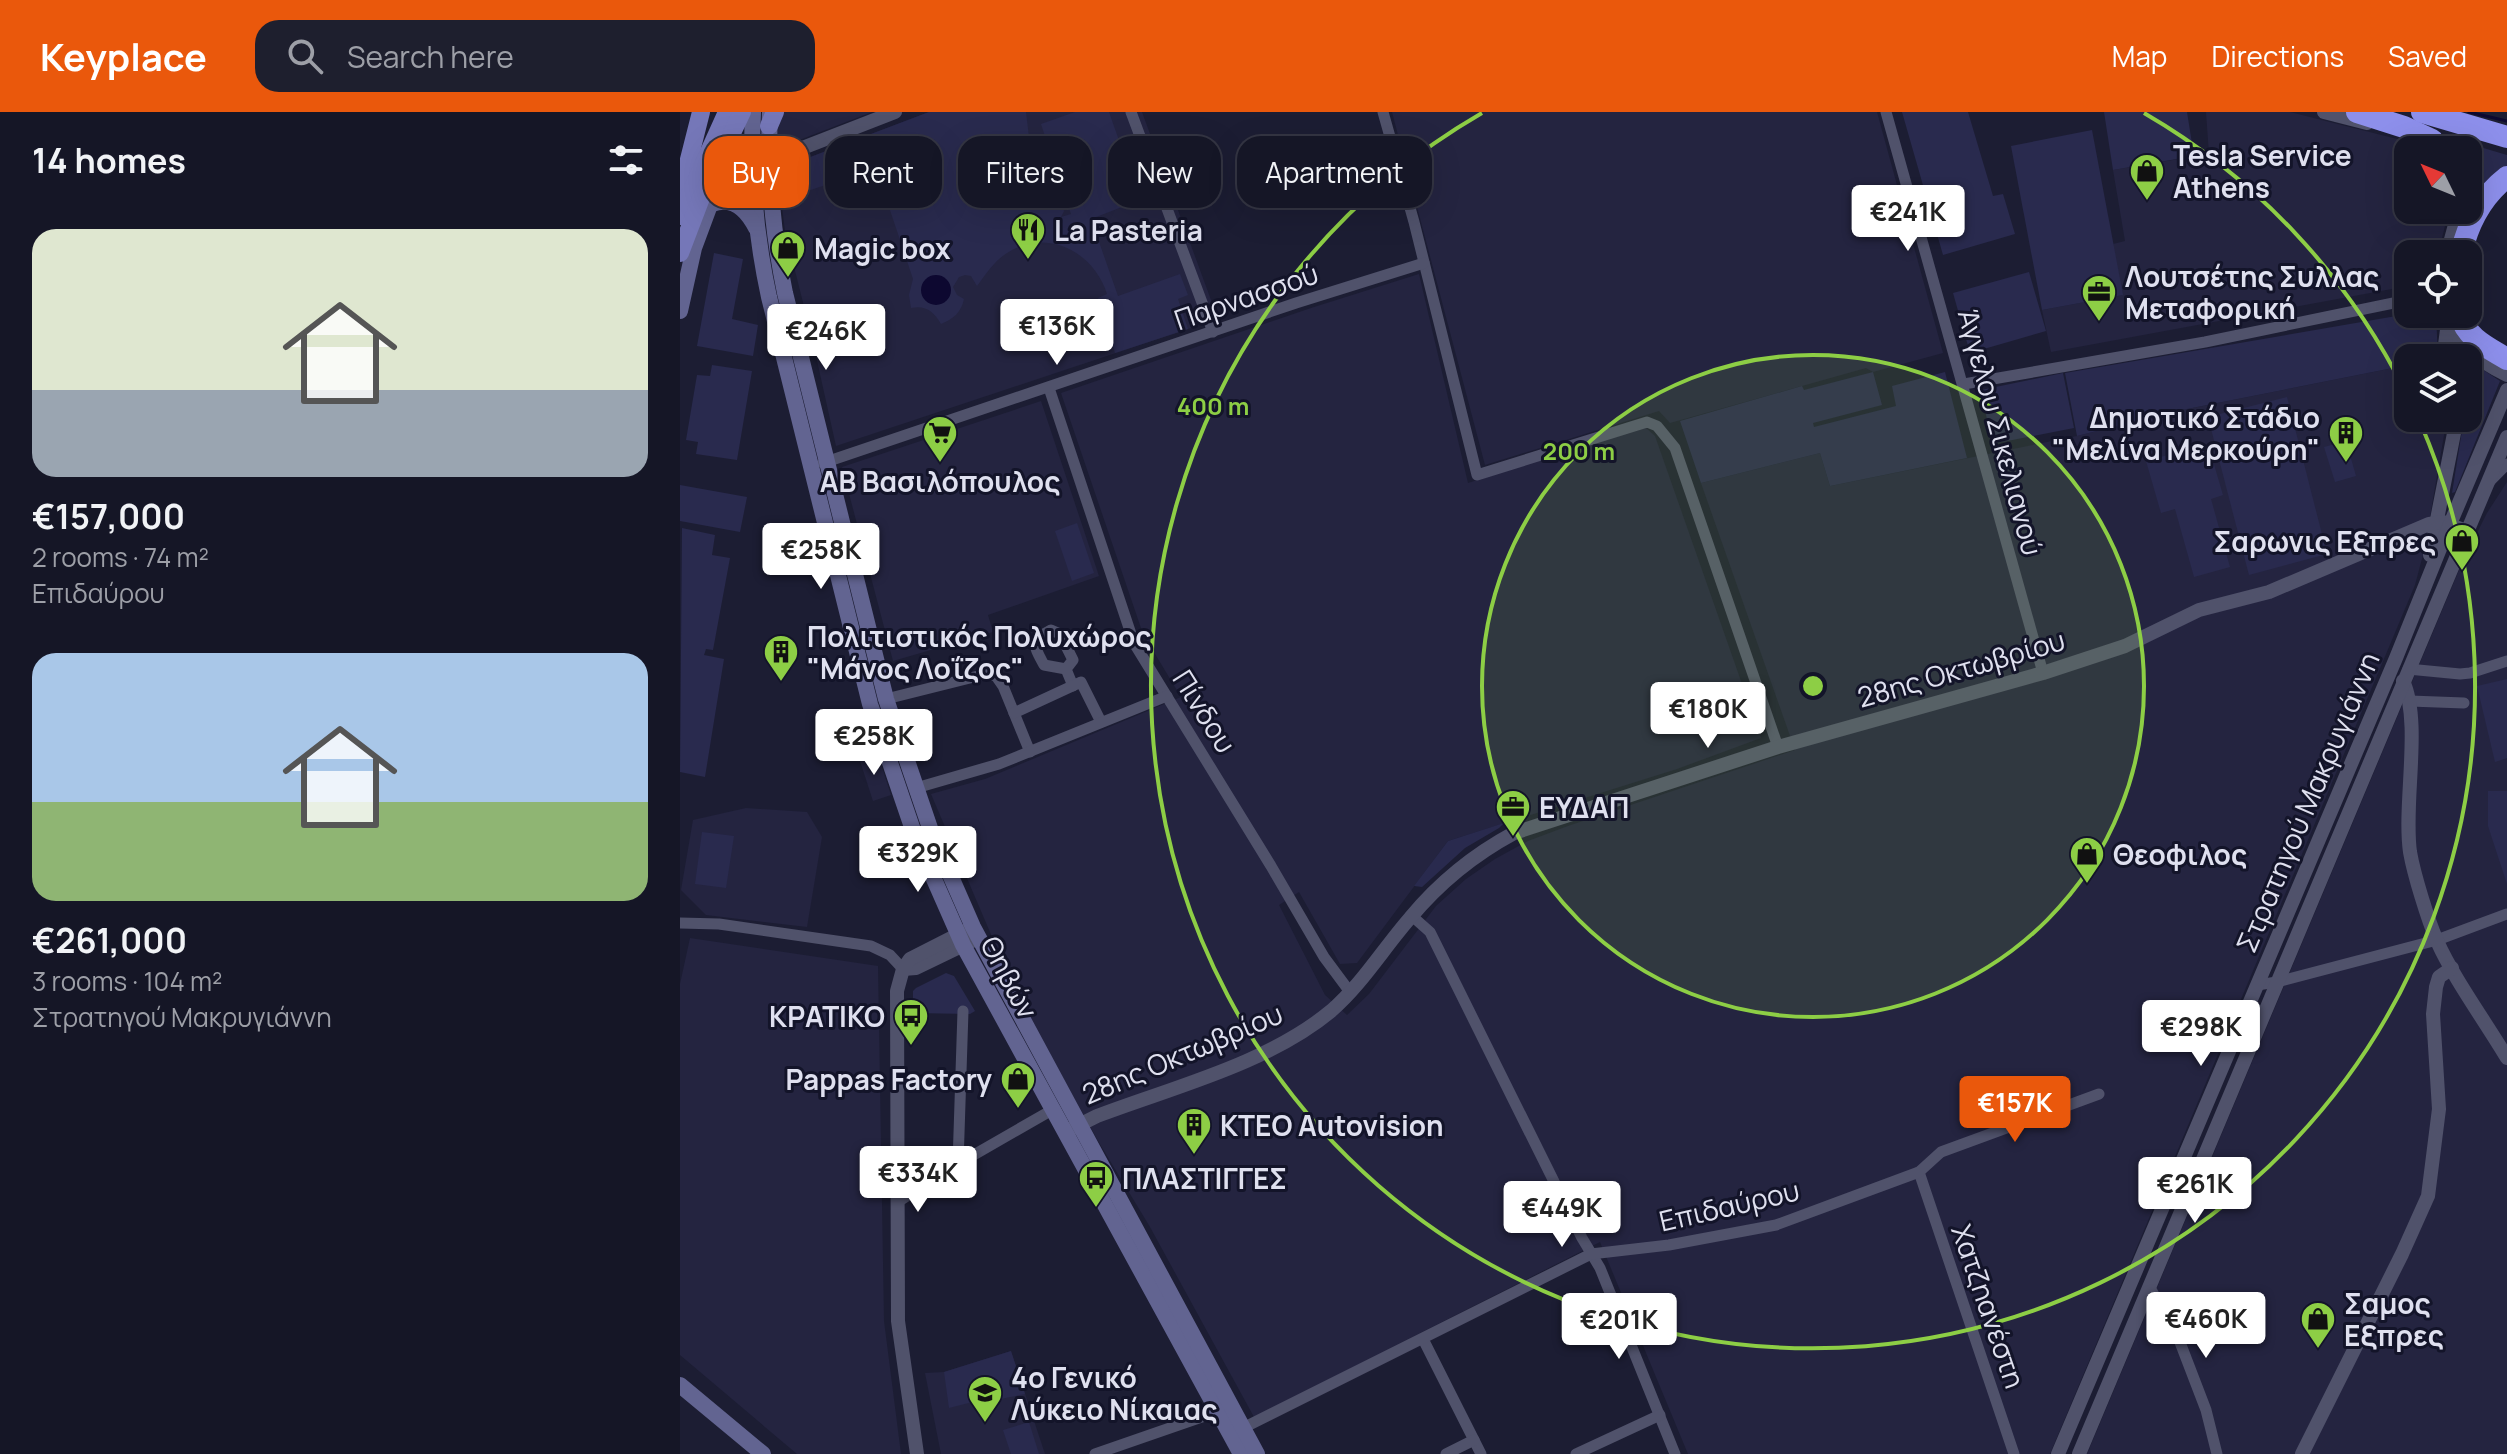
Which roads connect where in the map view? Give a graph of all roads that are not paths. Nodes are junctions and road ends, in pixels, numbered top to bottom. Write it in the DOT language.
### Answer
graph roads {
  1 [pos="701,112"];
  2 [pos="727,112"];
  3 [pos="742,112"];
  4 [pos="753,112"];
  5 [pos="895,112"];
  6 [pos="1131,112"];
  7 [pos="1383,112"];
  8 [pos="1886,112"];
  9 [pos="2324,112"];
  10 [pos="2357,112"];
  11 [pos="2422,112"];
  12 [pos="753,136"];
  13 [pos="2410,136"];
  14 [pos="2422,136"];
  15 [pos="2507,137"];
  16 [pos="809,145"];
  17 [pos="2507,177"];
  18 [pos="682,184"];
  19 [pos="680,204"];
  20 [pos="706,208"];
  21 [pos="709,208"];
  22 [pos="740,208"];
  23 [pos="756,208"];
  24 [pos="773,208"];
  25 [pos="680,216"];
  26 [pos="680,229"];
  27 [pos="757,230"];
  28 [pos="2465,240"];
  29 [pos="680,253"];
  30 [pos="1424,263"];
  31 [pos="2394,303"];
  32 [pos="680,311"];
  33 [pos="2453,328"];
  34 [pos="2464,328"];
  35 [pos="1213,332"];
  36 [pos="2497,346"];
  37 [pos="2507,359"];
  38 [pos="2507,375"];
  39 [pos="1964,384"];
  40 [pos="1049,388"];
  41 [pos="2507,390"];
  42 [pos="2455,432"];
  43 [pos="2507,437"];
  44 [pos="2507,464"];
  45 [pos="819,465"];
  46 [pos="2486,485"];
  47 [pos="2443,523"];
  48 [pos="2466,531"];
  49 [pos="2507,661"];
  50 [pos="1066,669"];
  51 [pos="2043,673"];
  52 [pos="2400,675"];
  53 [pos="1073,686"];
  54 [pos="1167,696"];
  55 [pos="886,699"];
  56 [pos="2410,701"];
  57 [pos="2464,703"];
  58 [pos="1014,713"];
  59 [pos="1101,722"];
  60 [pos="1778,747"];
  61 [pos="1030,752"];
  62 [pos="916,788"];
  63 [pos="2507,914"];
  64 [pos="1412,916"];
  65 [pos="680,923"];
  66 [pos="968,936"];
  67 [pos="2437,940"];
  68 [pos="2452,968"];
  69 [pos="903,969"];
  70 [pos="2277,982"];
  71 [pos="2257,985"];
  72 [pos="1350,992"];
  73 [pos="963,1011"];
  74 [pos="2507,1058"];
  75 [pos="2099,1094"];
  76 [pos="1052,1110"];
  77 [pos="1079,1124"];
  78 [pos="1064,1133"];
  79 [pos="958,1164"];
  80 [pos="1919,1172"];
  81 [pos="899,1201"];
  82 [pos="1591,1254"];
  83 [pos="2149,1286"];
  84 [pos="1423,1339"];
  85 [pos="680,1385"];
  86 [pos="1219,1411"];
  87 [pos="1660,1415"];
  88 [pos="1243,1428"];
  89 [pos="1474,1440"];
  90 [pos="1107,1451"];
  91 [pos="758,1452"];
  92 [pos="917,1454"];
  93 [pos="1095,1454"];
  94 [pos="1241,1454"];
  95 [pos="1257,1454"];
  96 [pos="1446,1454"];
  97 [pos="1481,1454"];
  98 [pos="1576,1454"];
  99 [pos="1675,1454"];
  100 [pos="2014,1454"];
  101 [pos="2058,1454"];
  102 [pos="2079,1454"];
  103 [pos="2217,1454"];
  104 [pos="2302,1454"];
  1 -- 18 [label="main road"];
  2 -- 25 [label="main road"];
  3 -- 19 [label="main road"];
  3 -- 29 [label="main road"];
  4 -- 12 [label="main road, Θηβών"];
  5 -- 16 [label="street"];
  6 -- 35 [label="street"];
  7 -- 30 [label="street"];
  8 -- 39 [label="street, Άγγελου Σικελιανού"];
  9 -- 13 [label="street"];
  10 -- 14 [label="highway"];
  11 -- 15 [label="highway"];
  17 -- 28 [label="highway"];
  20 -- 26 [label="main road"];
  21 -- 32 [label="main road"];
  22 -- 27 [label="main road"];
  23 -- 27 [label="main road, Θηβών"];
  24 -- 45 [label="main road, Θηβών"];
  27 -- 45 [label="main road, Θηβών"];
  30 -- 35 [label="street, Παρνασσού"];
  30 -- 60 [label="street"];
  31 -- 39 [label="street"];
  33 -- 38 [label="street"];
  34 -- 36 [label="highway"];
  35 -- 40 [label="street, Παρνασσού"];
  36 -- 37 [label="highway"];
  39 -- 51 [label="street, Άγγελου Σικελιανού"];
  40 -- 45 [label="street, Παρνασσού"];
  40 -- 54 [label="street, Πίνδου"];
  41 -- 47 [label="street"];
  42 -- 47 [label="street"];
  43 -- 46 [label="street, Στρατηγού Μακρυγιάννη"];
  44 -- 46 [label="street"];
  45 -- 55 [label="main road, Θηβών"];
  45 -- 66 [label="main road, Θηβών"];
  46 -- 48 [label="street, Στρατηγού Μακρυγιάννη"];
  47 -- 48 [label="street"];
  47 -- 51 [label="street, 28ης Οκτωβρίου"];
  47 -- 52 [label="street, Στρατηγού Μακρυγιάννη"];
  48 -- 52 [label="street, Στρατηγού Μακρυγιάννη"];
  49 -- 52 [label="street"];
  50 -- 53 [label="street"];
  51 -- 60 [label="street, 28ης Οκτωβρίου"];
  52 -- 56 [label="street"];
  52 -- 70 [label="street, Στρατηγού Μακρυγιάννη"];
  52 -- 71 [label="street, Στρατηγού Μακρυγιάννη"];
  53 -- 58 [label="street"];
  53 -- 59 [label="street"];
  54 -- 59 [label="street"];
  54 -- 72 [label="street, Πίνδου"];
  55 -- 58 [label="street"];
  55 -- 62 [label="main road, Θηβών"];
  56 -- 57 [label="street"];
  56 -- 67 [label="street"];
  58 -- 61 [label="street"];
  59 -- 61 [label="street"];
  60 -- 64 [label="street, 28ης Οκτωβρίου"];
  61 -- 62 [label="street"];
  62 -- 66 [label="main road, Θηβών"];
  63 -- 67 [label="street"];
  64 -- 72 [label="street, 28ης Οκτωβρίου"];
  64 -- 82 [label="street"];
  65 -- 69 [label="street"];
  66 -- 69 [label="street"];
  66 -- 76 [label="main road, Θηβών"];
  66 -- 77 [label="main road, Θηβών"];
  67 -- 68 [label="street"];
  67 -- 70 [label="street"];
  68 -- 74 [label="street"];
  68 -- 104 [label="street"];
  69 -- 81 [label="street"];
  70 -- 71 [label="street"];
  70 -- 83 [label="street, Στρατηγού Μακρυγιάννη"];
  71 -- 101 [label="street, Στρατηγού Μακρυγιάννη"];
  72 -- 77 [label="street, 28ης Οκτωβρίου"];
  73 -- 79 [label="street"];
  75 -- 80 [label="street, Επιδαύρου"];
  76 -- 78 [label="main road, Θηβών"];
  76 -- 79 [label="street"];
  77 -- 78 [label="street, 28ης Οκτωβρίου"];
  77 -- 88 [label="main road, Θηβών"];
  78 -- 86 [label="main road, Θηβών"];
  79 -- 81 [label="street"];
  80 -- 82 [label="street, Επιδαύρου"];
  80 -- 100 [label="street, Χατζηανέστη"];
  81 -- 92 [label="street"];
  82 -- 84 [label="street, Επιδαύρου"];
  82 -- 87 [label="street"];
  83 -- 102 [label="street, Στρατηγού Μακρυγιάννη"];
  83 -- 103 [label="street"];
  84 -- 88 [label="street, Επιδαύρου"];
  84 -- 89 [label="street"];
  85 -- 91 [label="main road"];
  86 -- 90 [label="street"];
  86 -- 94 [label="main road, Θηβών"];
  87 -- 98 [label="street"];
  87 -- 99 [label="street"];
  88 -- 95 [label="main road, Θηβών"];
  89 -- 96 [label="street"];
  89 -- 97 [label="street"];
  90 -- 93 [label="street"];
}
